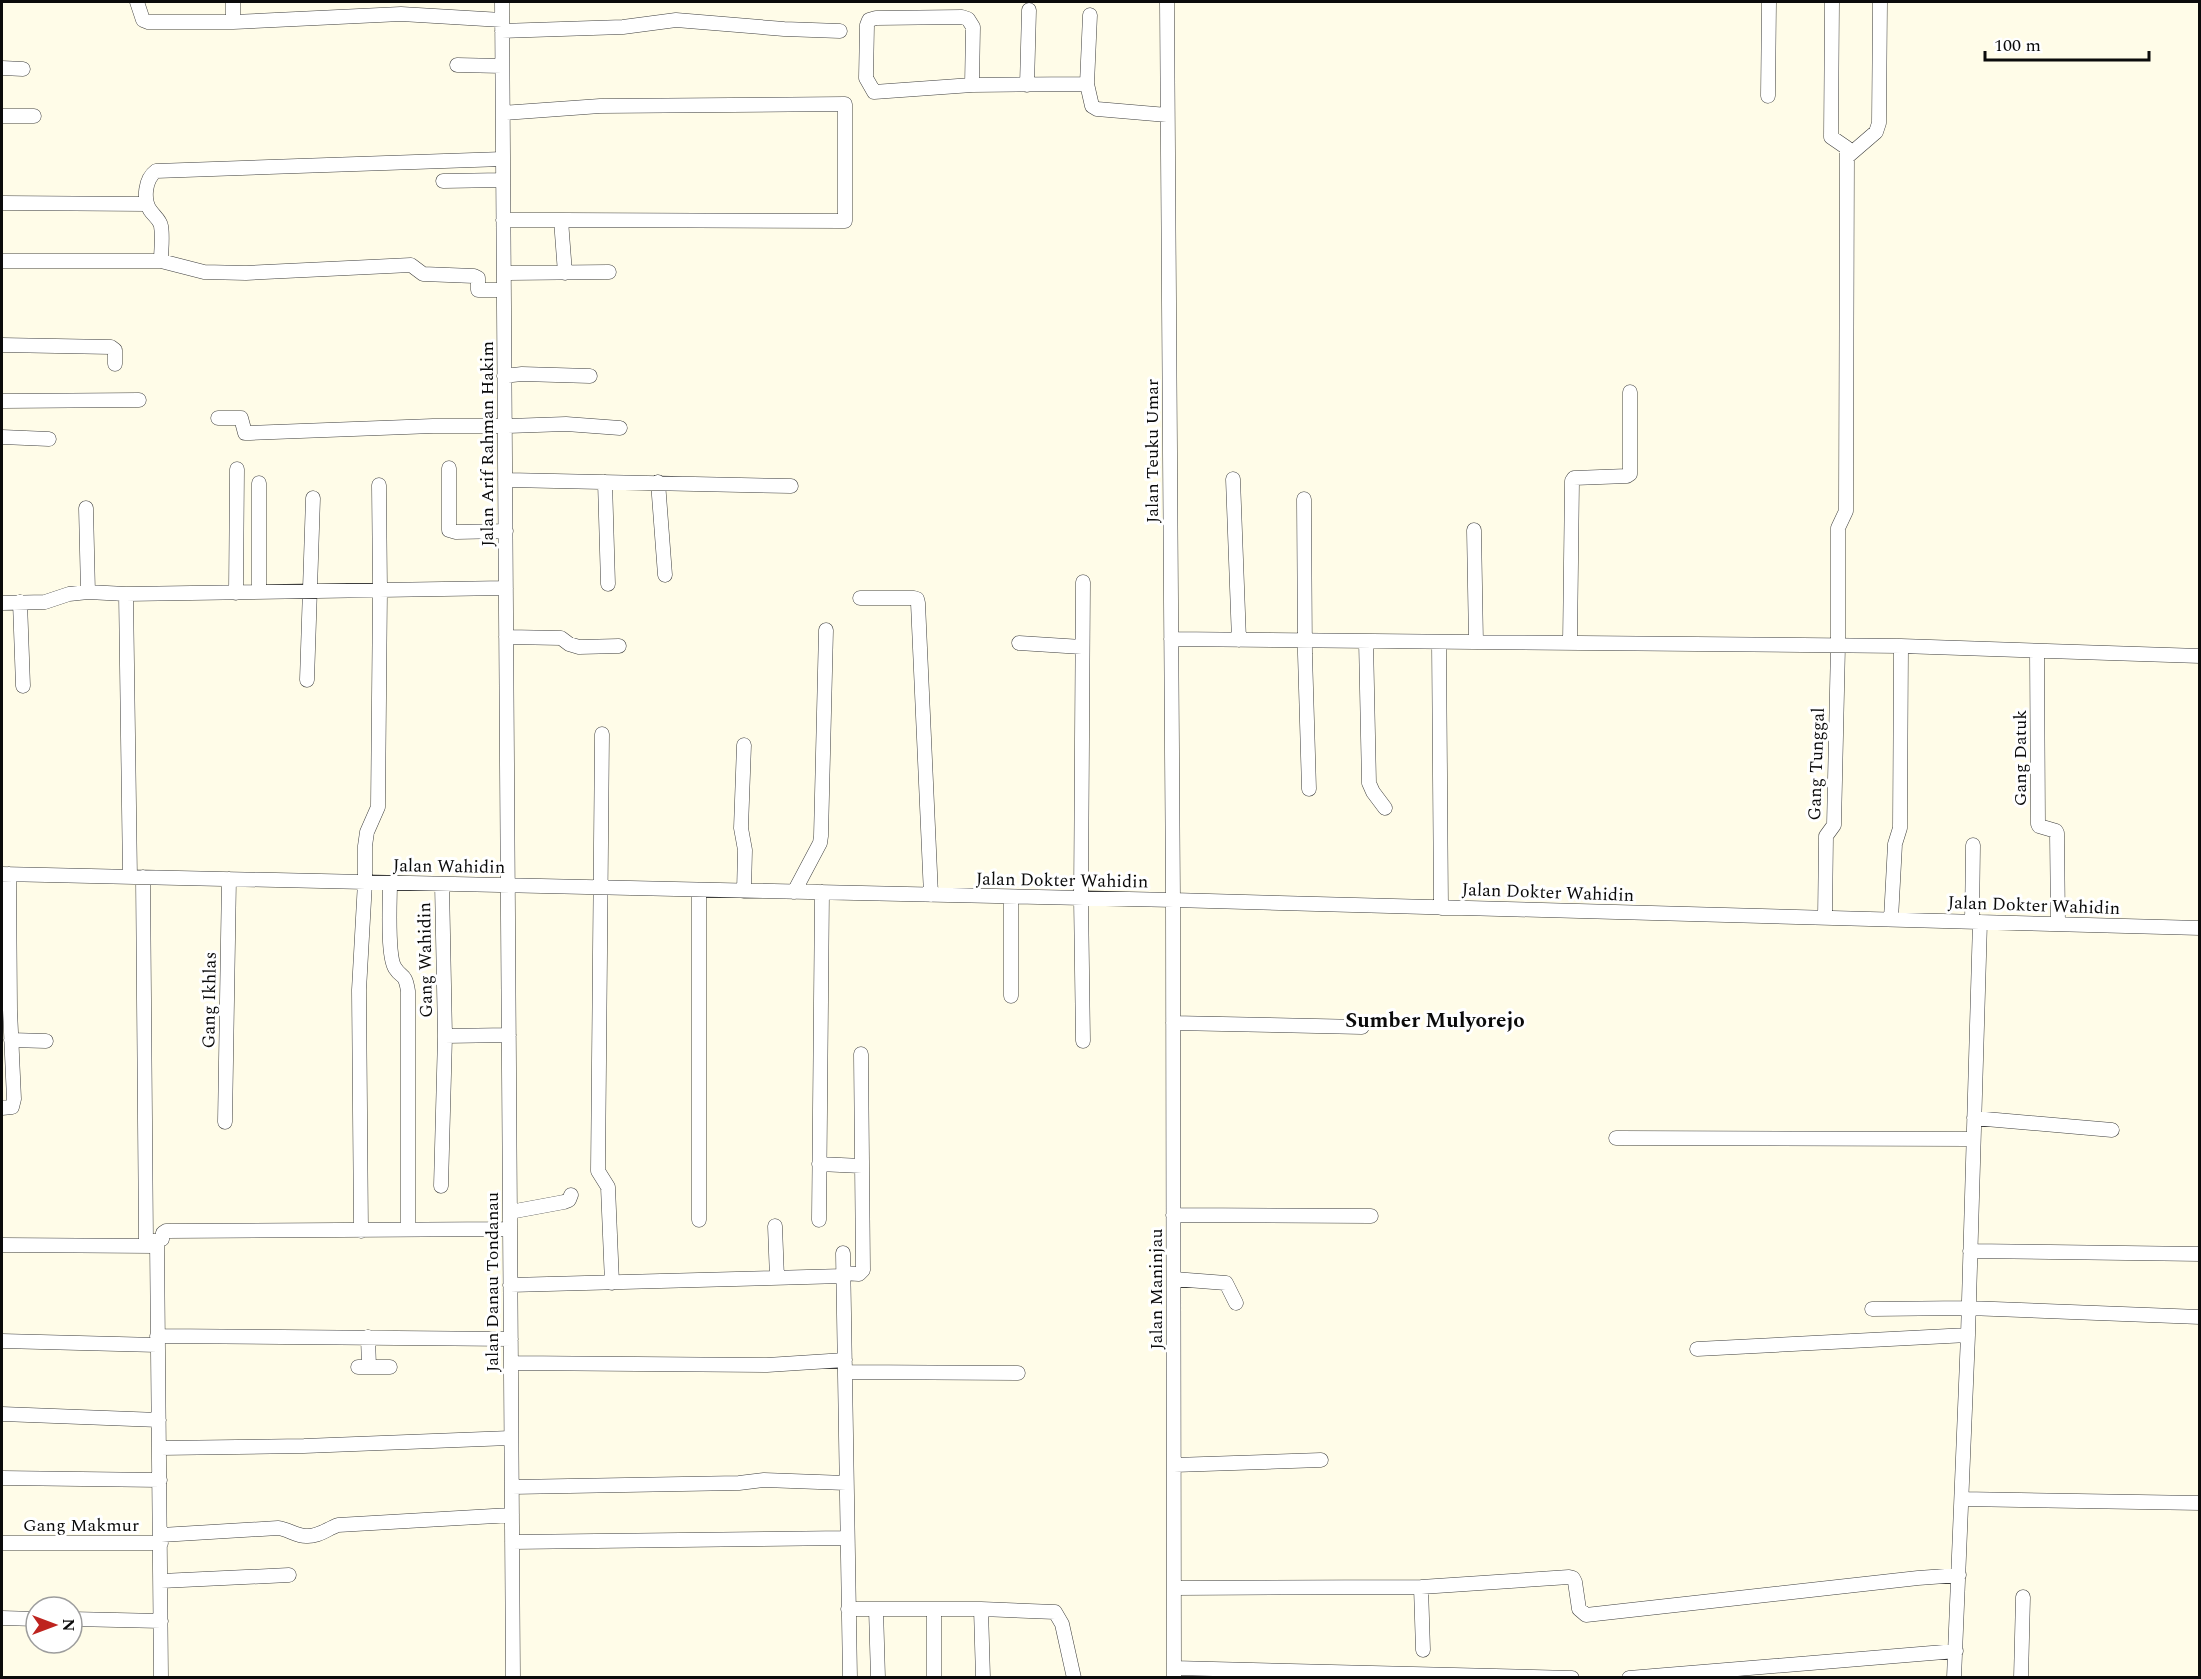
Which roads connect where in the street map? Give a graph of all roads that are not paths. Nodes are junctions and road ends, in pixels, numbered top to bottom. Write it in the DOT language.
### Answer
graph roads {
  1 [pos="137,2"];
  2 [pos="233,2"];
  3 [pos="502,2"];
  4 [pos="1167,2"];
  5 [pos="1769,2"];
  6 [pos="1832,2"];
  7 [pos="1880,2"];
  8 [pos="1029,10"];
  9 [pos="1090,15"];
  10 [pos="233,22"];
  11 [pos="502,25"];
  12 [pos="840,31"];
  13 [pos="457,65"];
  14 [pos="502,66"];
  15 [pos="2,68"];
  16 [pos="23,69"];
  17 [pos="1087,84"];
  18 [pos="972,85"];
  19 [pos="1027,85"];
  20 [pos="1768,96"];
  21 [pos="503,113"];
  22 [pos="1167,115"];
  23 [pos="2,116"];
  24 [pos="34,116"];
  25 [pos="1847,157"];
  26 [pos="503,159"];
  27 [pos="503,180"];
  28 [pos="443,181"];
  29 [pos="2,203"];
  30 [pos="147,204"];
  31 [pos="503,220"];
  32 [pos="561,220"];
  33 [pos="2,261"];
  34 [pos="161,261"];
  35 [pos="609,272"];
  36 [pos="504,273"];
  37 [pos="565,273"];
  38 [pos="504,290"];
  39 [pos="2,345"];
  40 [pos="115,364"];
  41 [pos="504,376"];
  42 [pos="590,376"];
  43 [pos="1630,392"];
  44 [pos="139,400"];
  45 [pos="2,401"];
  46 [pos="218,418"];
  47 [pos="505,426"];
  48 [pos="620,428"];
  49 [pos="2,437"];
  50 [pos="49,438"];
  51 [pos="449,468"];
  52 [pos="237,469"];
  53 [pos="505,480"];
  54 [pos="1233,480"];
  55 [pos="605,482"];
  56 [pos="658,482"];
  57 [pos="259,483"];
  58 [pos="379,485"];
  59 [pos="791,486"];
  60 [pos="313,498"];
  61 [pos="1304,499"];
  62 [pos="86,508"];
  63 [pos="1474,530"];
  64 [pos="506,531"];
  65 [pos="665,575"];
  66 [pos="1083,582"];
  67 [pos="608,584"];
  68 [pos="506,588"];
  69 [pos="380,590"];
  70 [pos="259,591"];
  71 [pos="88,592"];
  72 [pos="311,592"];
  73 [pos="236,593"];
  74 [pos="126,594"];
  75 [pos="860,598"];
  76 [pos="20,602"];
  77 [pos="2,603"];
  78 [pos="826,630"];
  79 [pos="506,637"];
  80 [pos="1171,639"];
  81 [pos="1239,640"];
  82 [pos="1305,640"];
  83 [pos="1366,641"];
  84 [pos="1439,642"];
  85 [pos="1476,642"];
  86 [pos="1018,643"];
  87 [pos="1570,643"];
  88 [pos="619,646"];
  89 [pos="1838,646"];
  90 [pos="1901,646"];
  91 [pos="1082,647"];
  92 [pos="2037,651"];
  93 [pos="2199,656"];
  94 [pos="307,680"];
  95 [pos="22,686"];
  96 [pos="602,734"];
  97 [pos="744,745"];
  98 [pos="1309,789"];
  99 [pos="1385,808"];
  100 [pos="1973,844"];
  101 [pos="5,874"];
  102 [pos="136,877"];
  103 [pos="229,879"];
  104 [pos="365,882"];
  105 [pos="390,883"];
  106 [pos="442,884"];
  107 [pos="508,885"];
  108 [pos="602,888"];
  109 [pos="699,890"];
  110 [pos="744,891"];
  111 [pos="794,892"];
  112 [pos="822,892"];
  113 [pos="896,894"];
  114 [pos="931,895"];
  115 [pos="1011,897"];
  116 [pos="1081,898"];
  117 [pos="1173,900"];
  118 [pos="1441,908"];
  119 [pos="1825,918"];
  120 [pos="1891,919"];
  121 [pos="1976,922"];
  122 [pos="2058,924"];
  123 [pos="2199,928"];
  124 [pos="1011,996"];
  125 [pos="6,1010"];
  126 [pos="1173,1023"];
  127 [pos="1362,1027"];
  128 [pos="509,1035"];
  129 [pos="445,1036"];
  130 [pos="12,1040"];
  131 [pos="46,1041"];
  132 [pos="1083,1041"];
  133 [pos="861,1054"];
  134 [pos="2,1108"];
  135 [pos="1974,1118"];
  136 [pos="225,1122"];
  137 [pos="2112,1130"];
  138 [pos="1616,1138"];
  139 [pos="1973,1139"];
  140 [pos="819,1164"];
  141 [pos="862,1166"];
  142 [pos="441,1186"];
  143 [pos="571,1195"];
  144 [pos="510,1212"];
  145 [pos="1173,1215"];
  146 [pos="1371,1216"];
  147 [pos="699,1220"];
  148 [pos="819,1220"];
  149 [pos="776,1226"];
  150 [pos="510,1229"];
  151 [pos="408,1230"];
  152 [pos="361,1231"];
  153 [pos="157,1243"];
  154 [pos="2,1245"];
  155 [pos="1970,1251"];
  156 [pos="843,1253"];
  157 [pos="2199,1254"];
  158 [pos="843,1275"];
  159 [pos="777,1278"];
  160 [pos="1174,1279"];
  161 [pos="612,1282"];
  162 [pos="510,1285"];
  163 [pos="1236,1303"];
  164 [pos="1968,1308"];
  165 [pos="1872,1309"];
  166 [pos="2199,1317"];
  167 [pos="1968,1335"];
  168 [pos="368,1337"];
  169 [pos="511,1339"];
  170 [pos="2,1341"];
  171 [pos="157,1341"];
  172 [pos="1697,1349"];
  173 [pos="511,1363"];
  174 [pos="845,1366"];
  175 [pos="390,1367"];
  176 [pos="1018,1373"];
  177 [pos="2,1414"];
  178 [pos="159,1420"];
  179 [pos="512,1438"];
  180 [pos="160,1448"];
  181 [pos="1321,1460"];
  182 [pos="1174,1465"];
  183 [pos="2,1478"];
  184 [pos="160,1480"];
  185 [pos="846,1484"];
  186 [pos="512,1487"];
  187 [pos="1962,1499"];
  188 [pos="2199,1503"];
  189 [pos="512,1515"];
  190 [pos="847,1538"];
  191 [pos="161,1539"];
  192 [pos="512,1542"];
  193 [pos="2,1543"];
  194 [pos="289,1575"];
  195 [pos="1959,1575"];
  196 [pos="161,1581"];
  197 [pos="1421,1587"];
  198 [pos="1174,1588"];
  199 [pos="2023,1597"];
  200 [pos="848,1609"];
  201 [pos="876,1609"];
  202 [pos="934,1609"];
  203 [pos="981,1609"];
  204 [pos="2,1618"];
  205 [pos="24,1619"];
  206 [pos="84,1619"];
  207 [pos="161,1621"];
  208 [pos="1423,1650"];
  209 [pos="1956,1651"];
  210 [pos="1174,1673"];
  211 [pos="162,1677"];
  212 [pos="513,1677"];
  213 [pos="850,1677"];
  214 [pos="878,1677"];
  215 [pos="934,1677"];
  216 [pos="983,1677"];
  217 [pos="1074,1677"];
  218 [pos="1572,1677"];
  219 [pos="1629,1677"];
  220 [pos="1954,1677"];
  221 [pos="2021,1677"];
  1 -- 10 [label="street"];
  2 -- 10 [label="street"];
  3 -- 11 [label="street, Jalan Arif Rahman Hakim"];
  4 -- 22 [label="street, Jalan Teuku Umar"];
  5 -- 20 [label="street"];
  6 -- 25 [label="street"];
  7 -- 25 [label="street"];
  8 -- 19 [label="street"];
  9 -- 17 [label="street"];
  10 -- 11 [label="street"];
  11 -- 12 [label="street"];
  11 -- 14 [label="street, Jalan Arif Rahman Hakim"];
  13 -- 14 [label="street"];
  14 -- 21 [label="street, Jalan Arif Rahman Hakim"];
  15 -- 16 [label="street"];
  17 -- 19 [label="street"];
  17 -- 22 [label="street"];
  18 -- 18 [label="street"];
  18 -- 19 [label="street"];
  21 -- 26 [label="street, Jalan Arif Rahman Hakim"];
  21 -- 32 [label="street"];
  22 -- 80 [label="street, Jalan Teuku Umar"];
  23 -- 24 [label="street"];
  25 -- 89 [label="street, Gang Tunggal"];
  26 -- 27 [label="street, Jalan Arif Rahman Hakim"];
  26 -- 30 [label="street"];
  27 -- 28 [label="street"];
  27 -- 31 [label="street, Jalan Arif Rahman Hakim"];
  29 -- 30 [label="street"];
  30 -- 34 [label="street"];
  31 -- 32 [label="street"];
  31 -- 36 [label="street, Jalan Arif Rahman Hakim"];
  32 -- 37 [label="street"];
  33 -- 34 [label="street"];
  34 -- 38 [label="street"];
  35 -- 37 [label="street"];
  36 -- 37 [label="street"];
  36 -- 38 [label="street, Jalan Arif Rahman Hakim"];
  38 -- 41 [label="street, Jalan Arif Rahman Hakim"];
  39 -- 40 [label="street"];
  41 -- 42 [label="street"];
  41 -- 47 [label="street, Jalan Arif Rahman Hakim"];
  43 -- 87 [label="street"];
  44 -- 45 [label="street"];
  46 -- 47 [label="street"];
  47 -- 48 [label="street"];
  47 -- 53 [label="street, Jalan Arif Rahman Hakim"];
  49 -- 50 [label="street"];
  51 -- 64 [label="street"];
  52 -- 73 [label="street"];
  53 -- 55 [label="street"];
  53 -- 64 [label="street, Jalan Arif Rahman Hakim"];
  54 -- 81 [label="street"];
  55 -- 56 [label="street"];
  55 -- 67 [label="street"];
  56 -- 59 [label="street"];
  56 -- 65 [label="street"];
  57 -- 70 [label="street"];
  58 -- 69 [label="street"];
  60 -- 72 [label="street"];
  61 -- 82 [label="street"];
  62 -- 71 [label="street"];
  63 -- 85 [label="street"];
  64 -- 68 [label="street, Jalan Arif Rahman Hakim"];
  66 -- 91 [label="street"];
  68 -- 69 [label="street"];
  68 -- 79 [label="street, Jalan Arif Rahman Hakim"];
  69 -- 72 [label="street"];
  69 -- 104 [label="street"];
  70 -- 72 [label="street"];
  70 -- 73 [label="street"];
  71 -- 74 [label="street"];
  71 -- 76 [label="street"];
  72 -- 94 [label="street"];
  73 -- 74 [label="street"];
  74 -- 102 [label="street"];
  75 -- 114 [label="street"];
  76 -- 77 [label="street"];
  76 -- 95 [label="street"];
  78 -- 111 [label="street"];
  79 -- 88 [label="street"];
  79 -- 107 [label="street, Jalan Arif Rahman Hakim"];
  80 -- 81 [label="street"];
  80 -- 117 [label="street, Jalan Teuku Umar"];
  81 -- 82 [label="street"];
  82 -- 83 [label="street"];
  82 -- 98 [label="street"];
  83 -- 84 [label="street"];
  83 -- 99 [label="street"];
  84 -- 85 [label="street"];
  84 -- 118 [label="street"];
  85 -- 87 [label="street"];
  86 -- 91 [label="street"];
  87 -- 89 [label="street"];
  89 -- 90 [label="street"];
  89 -- 119 [label="street, Gang Tunggal"];
  90 -- 92 [label="street"];
  90 -- 120 [label="street"];
  91 -- 116 [label="street"];
  92 -- 93 [label="street"];
  92 -- 122 [label="street, Gang Datuk"];
  96 -- 108 [label="street"];
  97 -- 110 [label="street"];
  100 -- 121 [label="street"];
  101 -- 102 [label="street, Jalan Wahidin"];
  101 -- 125 [label="street"];
  102 -- 103 [label="street, Jalan Wahidin"];
  102 -- 153 [label="street"];
  103 -- 104 [label="street, Jalan Wahidin"];
  103 -- 136 [label="street, Gang Ikhlas"];
  104 -- 105 [label="street, Jalan Wahidin"];
  104 -- 152 [label="street"];
  105 -- 106 [label="street, Jalan Wahidin"];
  105 -- 151 [label="street"];
  106 -- 107 [label="street, Jalan Wahidin"];
  106 -- 129 [label="street, Gang Wahidin"];
  107 -- 108 [label="street, Jalan Wahidin"];
  107 -- 128 [label="street, Jalan Danau Tondanau"];
  108 -- 109 [label="street, Jalan Wahidin"];
  108 -- 161 [label="street"];
  109 -- 110 [label="street, Jalan Wahidin"];
  109 -- 147 [label="street"];
  110 -- 111 [label="street, Jalan Wahidin"];
  111 -- 112 [label="street, Jalan Wahidin"];
  112 -- 113 [label="street, Jalan Wahidin"];
  112 -- 140 [label="street"];
  113 -- 114 [label="street, Jalan Dokter Wahidin"];
  114 -- 115 [label="street, Jalan Dokter Wahidin"];
  115 -- 116 [label="street, Jalan Dokter Wahidin"];
  115 -- 124 [label="street"];
  116 -- 117 [label="street, Jalan Dokter Wahidin"];
  116 -- 132 [label="street"];
  117 -- 118 [label="street, Jalan Dokter Wahidin"];
  117 -- 126 [label="street, Jalan Maninjau"];
  118 -- 119 [label="street, Jalan Dokter Wahidin"];
  119 -- 120 [label="street, Jalan Dokter Wahidin"];
  120 -- 121 [label="street, Jalan Dokter Wahidin"];
  121 -- 122 [label="street, Jalan Dokter Wahidin"];
  121 -- 135 [label="street"];
  122 -- 123 [label="street, Jalan Dokter Wahidin"];
  125 -- 130 [label="street"];
  126 -- 127 [label="street"];
  126 -- 145 [label="street, Jalan Maninjau"];
  128 -- 129 [label="street, Gang Wahidin"];
  128 -- 144 [label="street, Jalan Danau Tondanau"];
  129 -- 142 [label="street, Gang Wahidin"];
  130 -- 131 [label="street"];
  130 -- 134 [label="street"];
  133 -- 141 [label="street"];
  135 -- 137 [label="street"];
  135 -- 139 [label="street"];
  138 -- 139 [label="street"];
  139 -- 155 [label="street"];
  140 -- 141 [label="street"];
  140 -- 148 [label="street"];
  141 -- 158 [label="street"];
  143 -- 144 [label="street"];
  144 -- 150 [label="street, Jalan Danau Tondanau"];
  145 -- 146 [label="street"];
  145 -- 160 [label="street, Jalan Maninjau"];
  149 -- 159 [label="street"];
  150 -- 151 [label="street"];
  150 -- 162 [label="street, Jalan Danau Tondanau"];
  151 -- 152 [label="street"];
  152 -- 153 [label="street"];
  153 -- 154 [label="street"];
  153 -- 171 [label="street"];
  155 -- 157 [label="street"];
  155 -- 164 [label="street"];
  156 -- 158 [label="street"];
  158 -- 159 [label="street"];
  158 -- 174 [label="street"];
  159 -- 161 [label="street"];
  160 -- 163 [label="street"];
  160 -- 182 [label="street, Jalan Maninjau"];
  161 -- 162 [label="street"];
  162 -- 169 [label="street, Jalan Danau Tondanau"];
  164 -- 165 [label="street"];
  164 -- 166 [label="street"];
  164 -- 167 [label="street"];
  167 -- 172 [label="street"];
  167 -- 187 [label="street"];
  168 -- 169 [label="street"];
  168 -- 171 [label="street"];
  168 -- 175 [label="street"];
  169 -- 173 [label="street, Jalan Danau Tondanau"];
  170 -- 171 [label="street"];
  171 -- 178 [label="street"];
  173 -- 174 [label="street"];
  173 -- 179 [label="street, Jalan Danau Tondanau"];
  174 -- 176 [label="street"];
  174 -- 185 [label="street"];
  177 -- 178 [label="street"];
  178 -- 180 [label="street"];
  179 -- 180 [label="street"];
  179 -- 186 [label="street, Jalan Danau Tondanau"];
  180 -- 184 [label="street"];
  181 -- 182 [label="street"];
  182 -- 198 [label="street, Jalan Maninjau"];
  183 -- 184 [label="street"];
  184 -- 191 [label="street"];
  185 -- 186 [label="street"];
  185 -- 190 [label="street"];
  186 -- 189 [label="street, Jalan Danau Tondanau"];
  187 -- 188 [label="street"];
  187 -- 195 [label="street"];
  189 -- 191 [label="street, Gang Makmur"];
  189 -- 192 [label="street, Jalan Danau Tondanau"];
  190 -- 192 [label="street"];
  190 -- 200 [label="street"];
  191 -- 193 [label="street, Gang Makmur"];
  191 -- 196 [label="street"];
  192 -- 212 [label="street, Jalan Danau Tondanau"];
  194 -- 196 [label="street"];
  195 -- 197 [label="street"];
  195 -- 209 [label="street"];
  196 -- 207 [label="street"];
  197 -- 198 [label="street"];
  197 -- 208 [label="street"];
  198 -- 210 [label="street, Jalan Maninjau"];
  199 -- 221 [label="street"];
  200 -- 201 [label="street"];
  200 -- 213 [label="street"];
  201 -- 202 [label="street"];
  201 -- 214 [label="street"];
  202 -- 203 [label="street"];
  202 -- 215 [label="street"];
  203 -- 216 [label="street"];
  203 -- 217 [label="street"];
  204 -- 205 [label="street"];
  206 -- 207 [label="street"];
  207 -- 211 [label="street"];
  209 -- 219 [label="street"];
  209 -- 220 [label="street"];
  210 -- 218 [label="street"];
}
